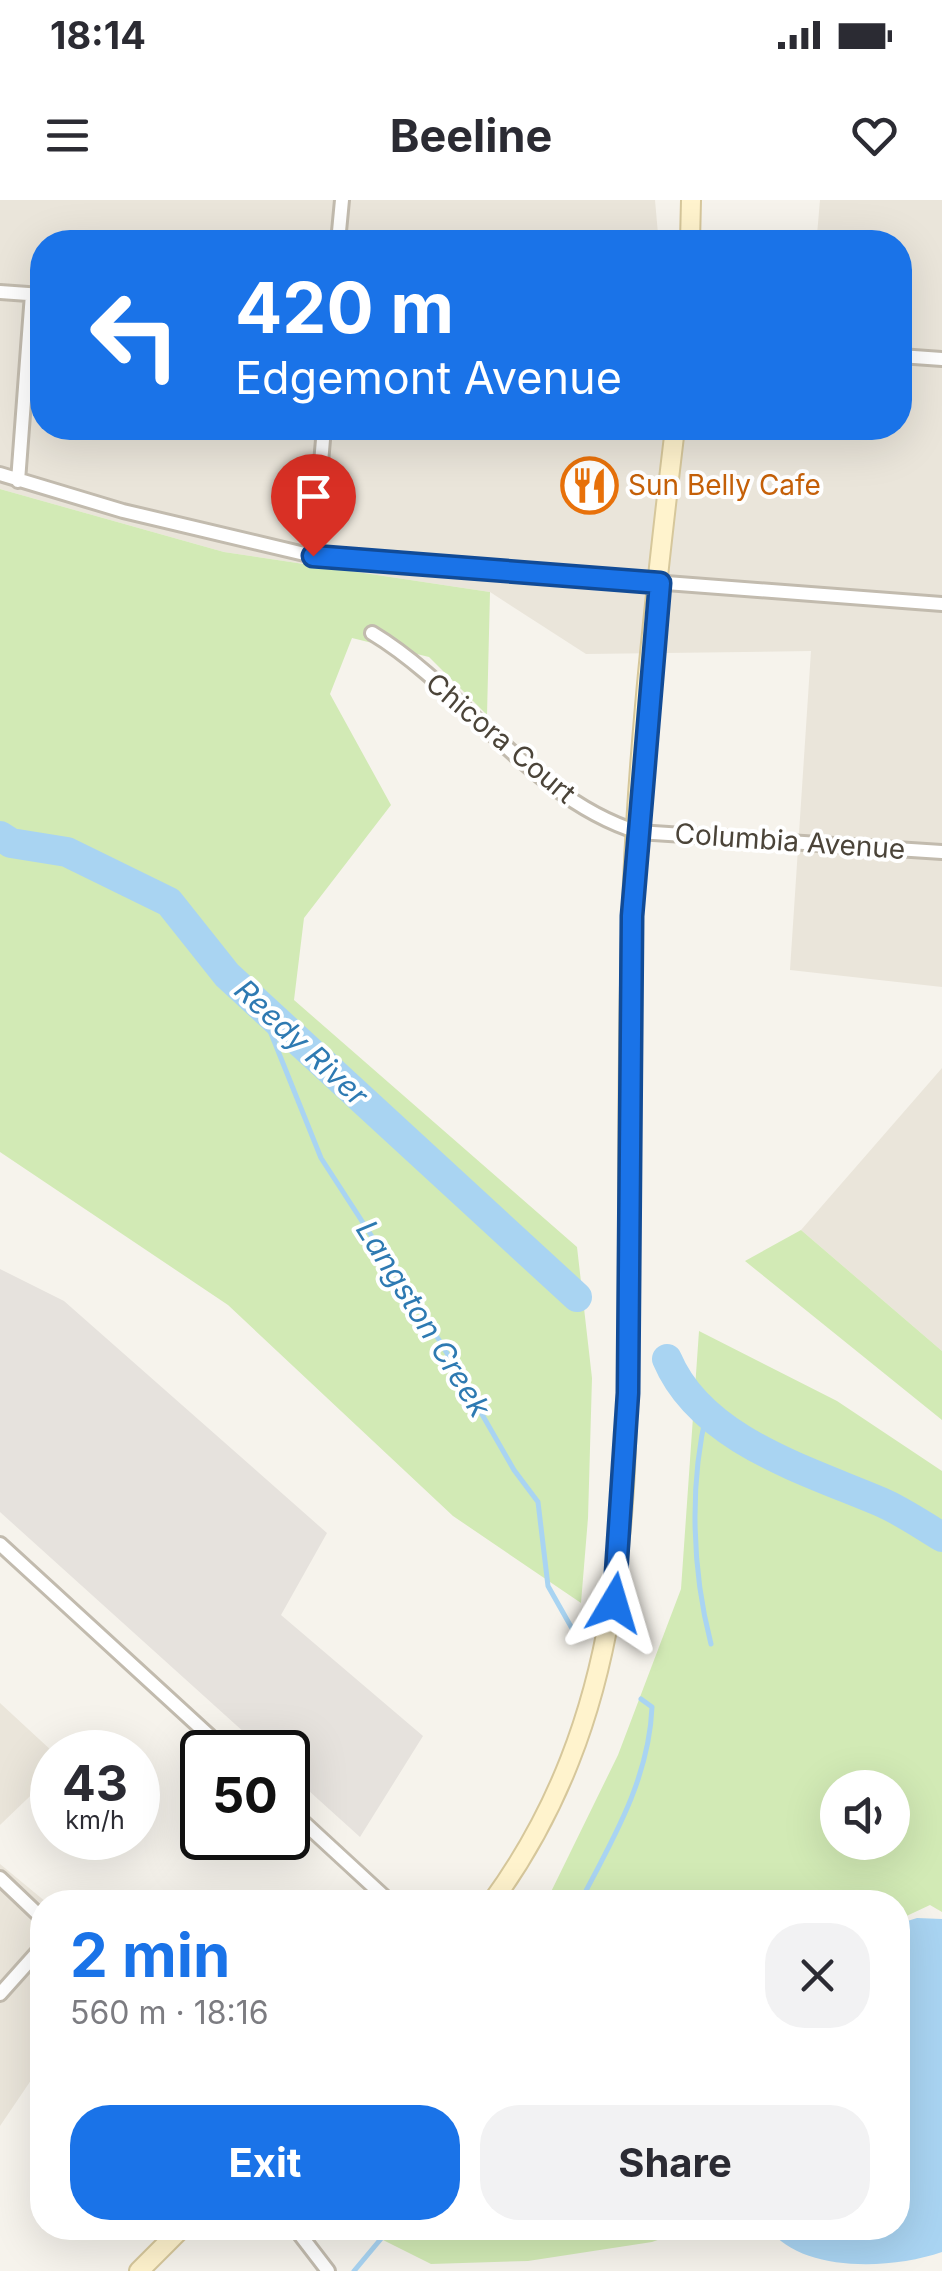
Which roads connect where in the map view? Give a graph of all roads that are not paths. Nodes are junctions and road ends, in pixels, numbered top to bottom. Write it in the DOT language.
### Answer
graph roads {
  1 [pos="342,200"];
  2 [pos="690,200"];
  3 [pos="339,230"];
  4 [pos="690,230"];
  5 [pos="0,292"];
  6 [pos="30,294"];
  7 [pos="912,357"];
  8 [pos="942,359"];
  9 [pos="30,364"];
  10 [pos="323,440"];
  11 [pos="673,440"];
  12 [pos="0,474"];
  13 [pos="18,481"];
  14 [pos="313,556"];
  15 [pos="660,583"];
  16 [pos="942,604"];
  17 [pos="372,632"];
  18 [pos="638,832"];
  19 [pos="942,852"];
  20 [pos="0,1544"];
  21 [pos="203,1730"];
  22 [pos="310,1828"];
  23 [pos="0,1878"];
  24 [pos="377,1890"];
  25 [pos="500,1890"];
  26 [pos="30,1907"];
  27 [pos="30,1960"];
  28 [pos="0,1994"];
  29 [pos="170,2240"];
  30 [pos="305,2240"];
  31 [pos="138,2271"];
  32 [pos="328,2271"];
  1 -- 3 [label="street"];
  2 -- 4 [label="main road"];
  5 -- 6 [label="street"];
  7 -- 8 [label="street"];
  9 -- 13 [label="street"];
  10 -- 14 [label="street"];
  11 -- 15 [label="main road"];
  12 -- 13 [label="street"];
  13 -- 14 [label="street"];
  14 -- 15 [label="street"];
  15 -- 16 [label="street"];
  15 -- 18 [label="main road"];
  17 -- 18 [label="street, Chicora Court"];
  18 -- 19 [label="street, Columbia Avenue"];
  18 -- 25 [label="main road"];
  20 -- 21 [label="street"];
  22 -- 24 [label="street"];
  23 -- 26 [label="street"];
  27 -- 28 [label="street"];
  29 -- 31 [label="main road"];
  30 -- 32 [label="street"];
}
